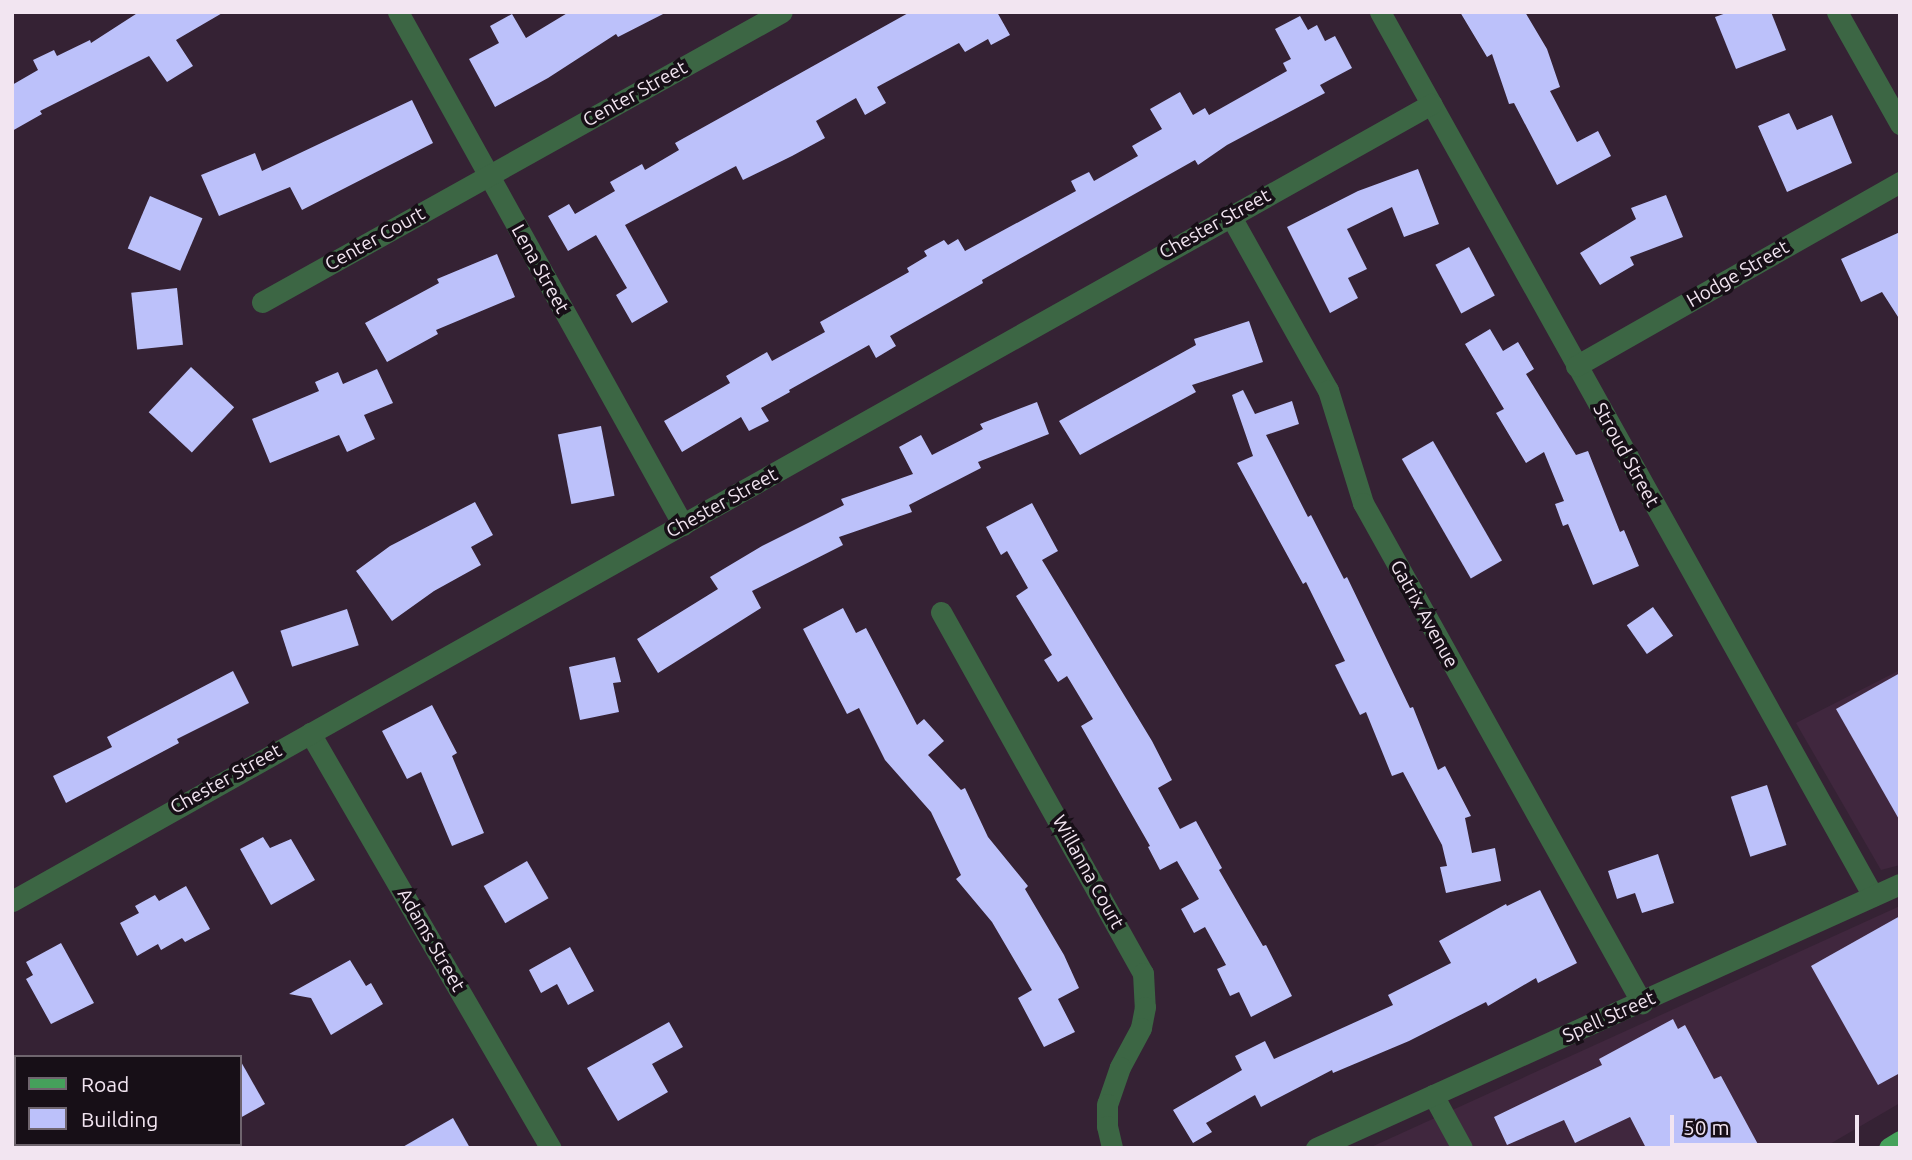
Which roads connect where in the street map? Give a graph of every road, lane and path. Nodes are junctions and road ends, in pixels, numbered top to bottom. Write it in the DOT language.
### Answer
graph roads {
  1 [pos="398,12"];
  2 [pos="782,12"];
  3 [pos="1380,12"];
  4 [pos="1837,12"];
  5 [pos="1430,104"];
  6 [pos="1900,124"];
  7 [pos="489,176"];
  8 [pos="1900,182"];
  9 [pos="1230,215"];
  10 [pos="262,302"];
  11 [pos="1576,366"];
  12 [pos="683,525"];
  13 [pos="941,612"];
  14 [pos="310,733"];
  15 [pos="1900,884"];
  16 [pos="1873,896"];
  17 [pos="12,901"];
  18 [pos="1642,1003"];
  19 [pos="1433,1095"];
  20 [pos="1900,1142"];
  21 [pos="551,1148"];
  22 [pos="1112,1148"];
  23 [pos="1316,1148"];
  24 [pos="1462,1148"];
  25 [pos="1889,1148"];
  1 -- 7 [label="street, Lena Street"];
  2 -- 7 [label="street, Center Street"];
  3 -- 5 [label="street, Stroud Street"];
  4 -- 6 [label="street"];
  5 -- 9 [label="street, Chester Street"];
  5 -- 11 [label="street, Stroud Street"];
  7 -- 10 [label="street, Center Court"];
  7 -- 12 [label="street, Lena Street"];
  8 -- 11 [label="street, Hodge Street"];
  9 -- 12 [label="street, Chester Street"];
  9 -- 18 [label="street, Gatrix Avenue"];
  11 -- 16 [label="street, Stroud Street"];
  12 -- 14 [label="street, Chester Street"];
  13 -- 22 [label="street, Willanna Court"];
  14 -- 17 [label="street, Chester Street"];
  14 -- 21 [label="street, Adams Street"];
  15 -- 16 [label="street, Spell Street"];
  16 -- 18 [label="street, Spell Street"];
  18 -- 19 [label="street, Spell Street"];
  19 -- 23 [label="street, Spell Street"];
  19 -- 24 [label="street"];
  20 -- 25 [label="main road"];
}
